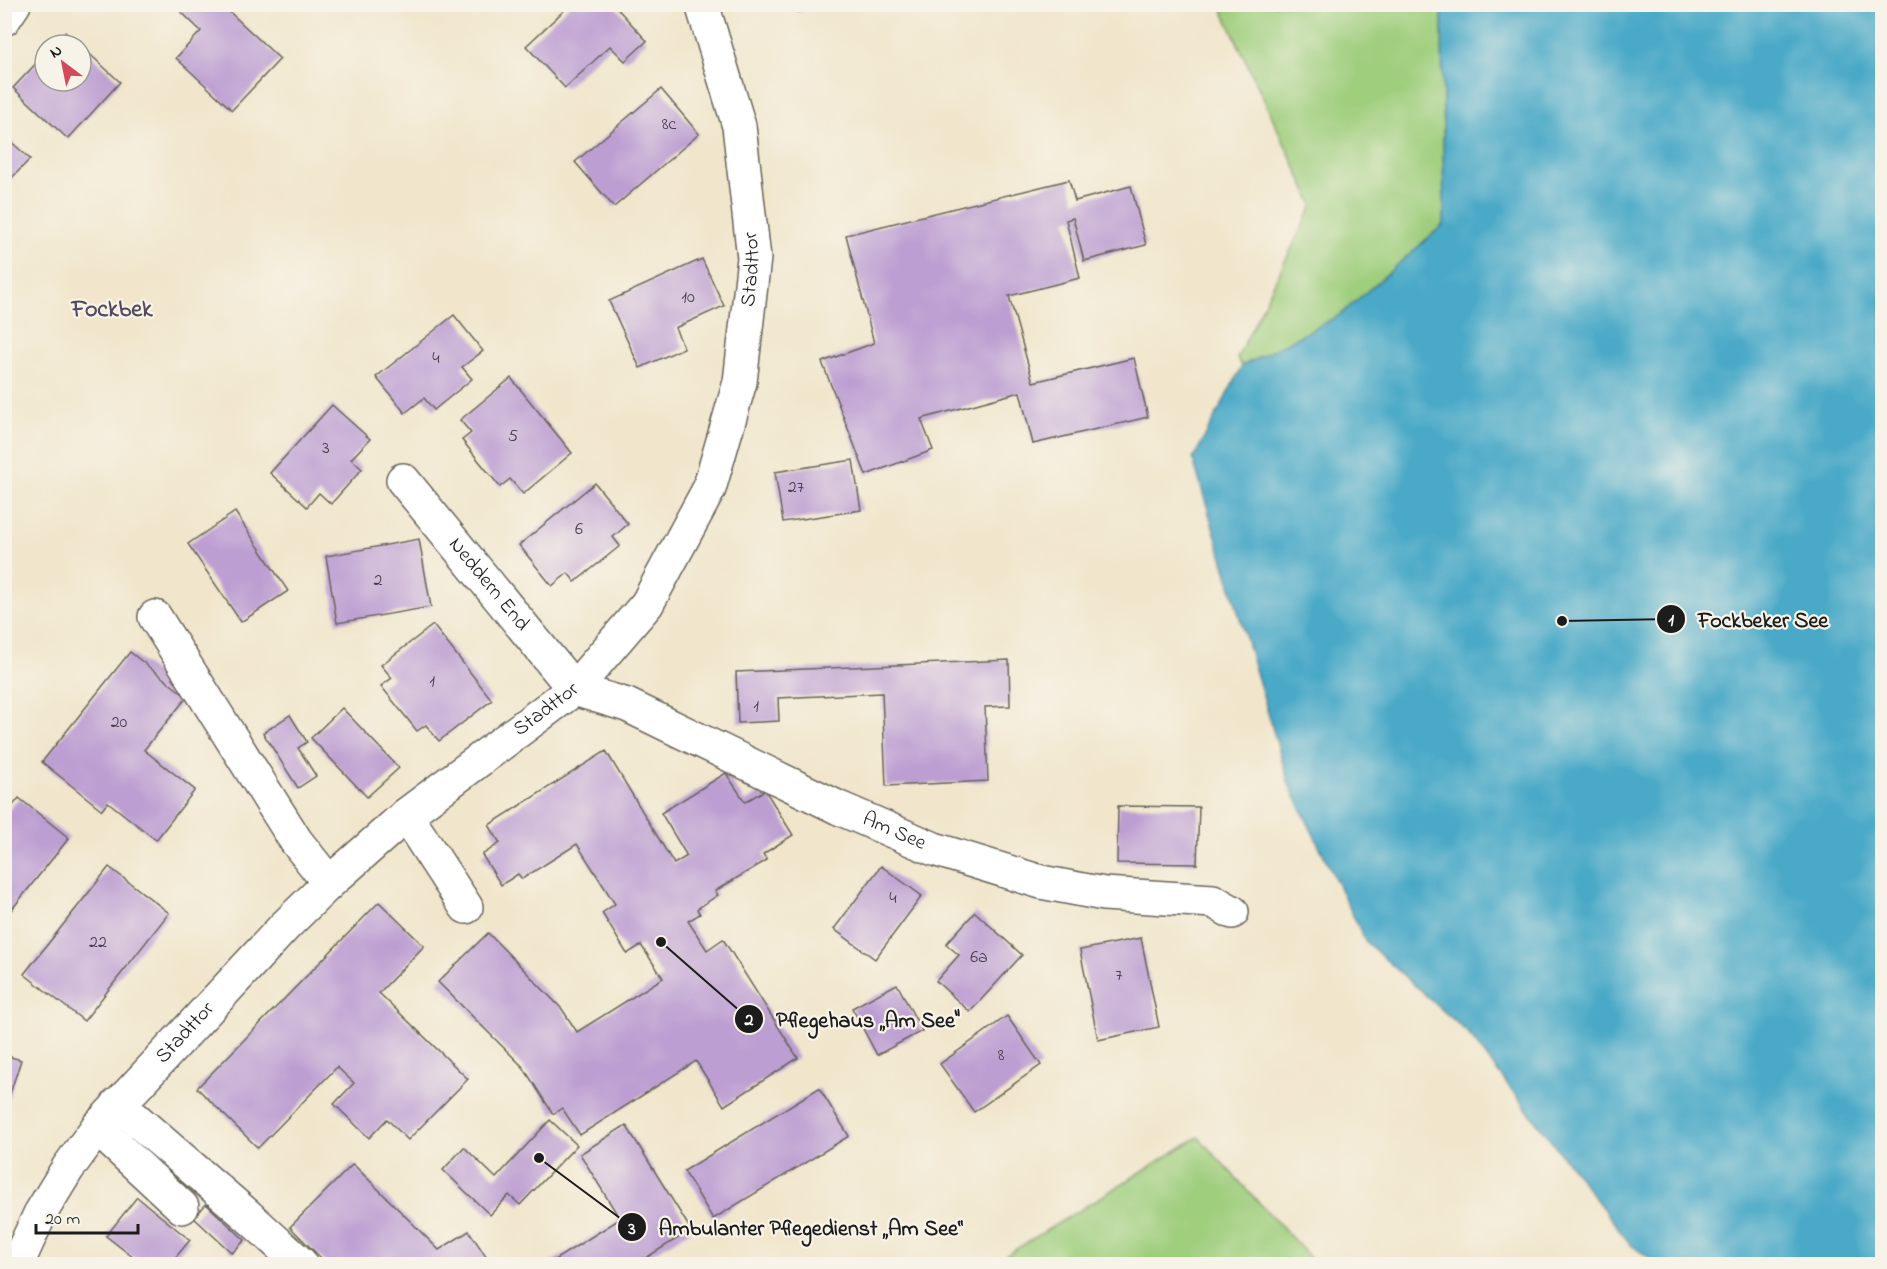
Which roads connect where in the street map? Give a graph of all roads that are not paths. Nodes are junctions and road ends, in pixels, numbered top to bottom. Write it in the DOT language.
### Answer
graph roads {
  1 [pos="14,4"];
  2 [pos="702,4"];
  3 [pos="4,19"];
  4 [pos="403,480"];
  5 [pos="155,617"];
  6 [pos="574,689"];
  7 [pos="406,815"];
  8 [pos="329,883"];
  9 [pos="466,907"];
  10 [pos="1232,912"];
  11 [pos="118,1104"];
  12 [pos="97,1128"];
  13 [pos="182,1207"];
  14 [pos="17,1264"];
  15 [pos="301,1264"];
  1 -- 3 [label="street"];
  2 -- 6 [label="street, Stadttor"];
  4 -- 6 [label="street, Neddern End"];
  5 -- 8 [label="street"];
  6 -- 7 [label="street, Stadttor"];
  6 -- 10 [label="street, Am See"];
  7 -- 8 [label="street, Stadttor"];
  7 -- 9 [label="street"];
  8 -- 11 [label="street, Stadttor"];
  11 -- 12 [label="street, Stadttor"];
  11 -- 15 [label="street"];
  12 -- 13 [label="street"];
  12 -- 14 [label="street, Stadttor"];
}
